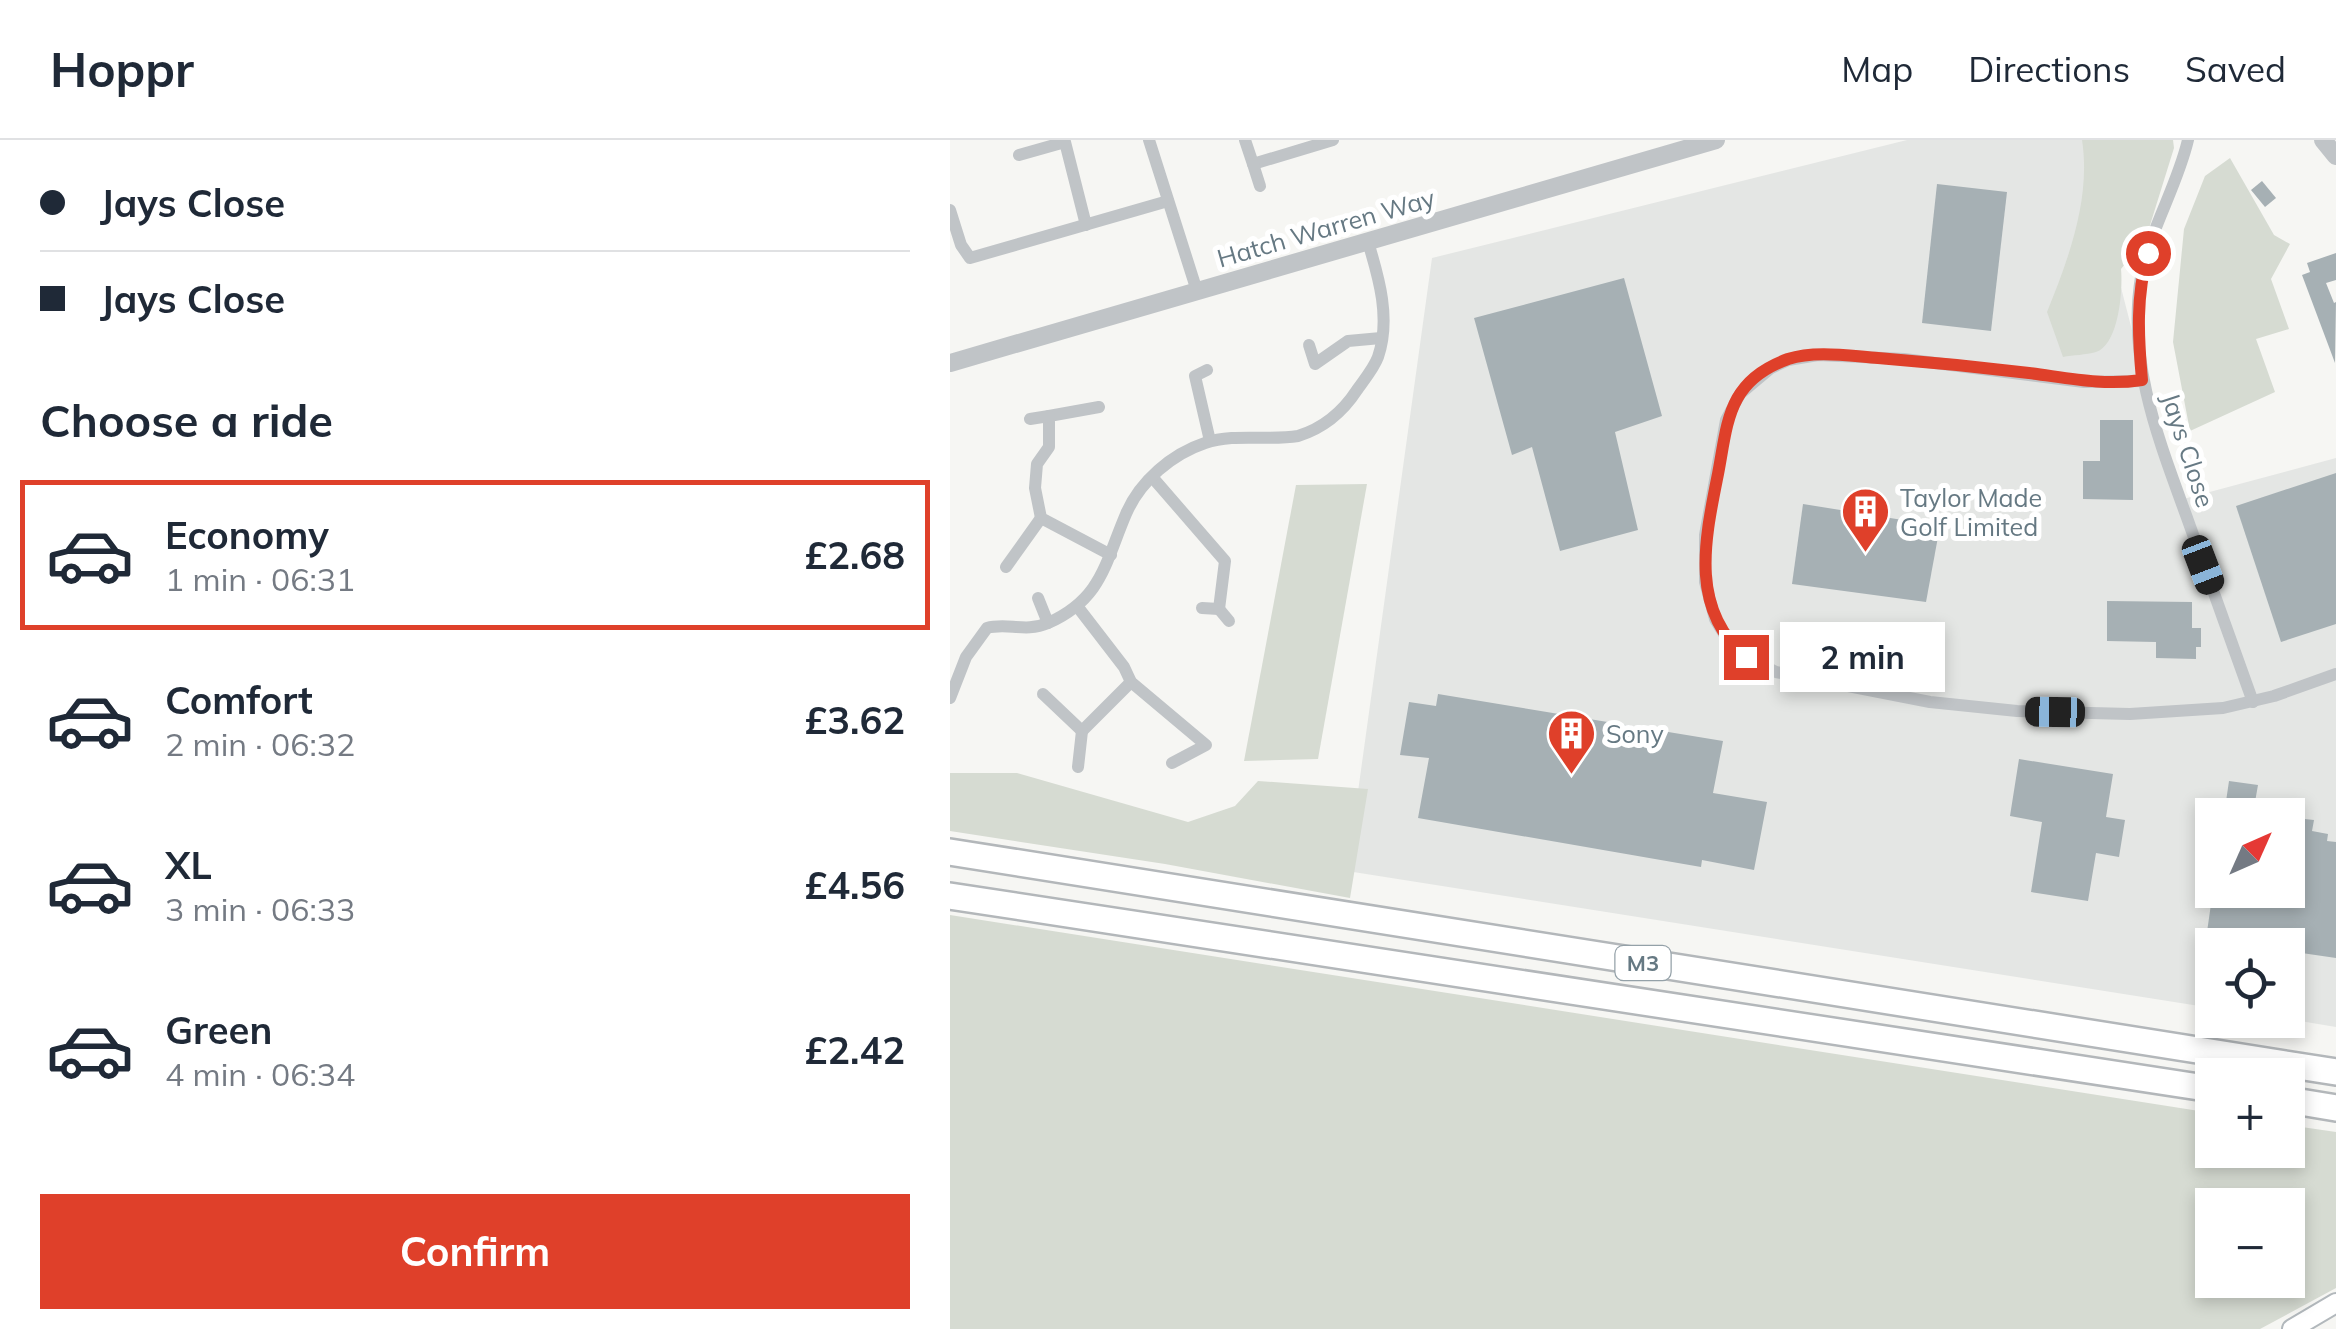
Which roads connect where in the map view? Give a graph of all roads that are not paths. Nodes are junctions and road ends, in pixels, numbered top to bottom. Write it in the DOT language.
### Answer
graph roads {
  1 [pos="1149,140"];
  2 [pos="1245,140"];
  3 [pos="1333,140"];
  4 [pos="1716,140"];
  5 [pos="2188,140"];
  6 [pos="2198,140"];
  7 [pos="2323,140"];
  8 [pos="1019,155"];
  9 [pos="2336,156"];
  10 [pos="2184,159"];
  11 [pos="1253,164"];
  12 [pos="1260,186"];
  13 [pos="1168,202"];
  14 [pos="950,210"];
  15 [pos="1086,225"];
  16 [pos="1368,242"];
  17 [pos="970,258"];
  18 [pos="954,266"];
  19 [pos="1197,291"];
  20 [pos="1382,338"];
  21 [pos="1308,345"];
  22 [pos="950,363"];
  23 [pos="1179,377"];
  24 [pos="2142,380"];
  25 [pos="1099,407"];
  26 [pos="1049,416"];
  27 [pos="1030,419"];
  28 [pos="1210,441"];
  29 [pos="1152,478"];
  30 [pos="1041,518"];
  31 [pos="1111,555"];
  32 [pos="1006,567"];
  33 [pos="1038,598"];
  34 [pos="1077,606"];
  35 [pos="1202,608"];
  36 [pos="1219,609"];
  37 [pos="1229,620"];
  38 [pos="1048,623"];
  39 [pos="2336,674"];
  40 [pos="1131,682"];
  41 [pos="1043,694"];
  42 [pos="950,698"];
  43 [pos="2253,702"];
  44 [pos="1082,731"];
  45 [pos="1172,763"];
  46 [pos="1078,767"];
  47 [pos="950,852"];
  48 [pos="950,896"];
  49 [pos="2336,1072"];
  50 [pos="2195,1086"];
  51 [pos="2305,1103"];
  52 [pos="2336,1108"];
  53 [pos="2336,1303"];
  54 [pos="2292,1329"];
  1 -- 13 [label="street"];
  2 -- 11 [label="street"];
  3 -- 11 [label="street"];
  4 -- 16 [label="street, Hatch Warren Way"];
  5 -- 10 [label="street, Jays Close"];
  6 -- 10 [label="street, Jays Close"];
  7 -- 9 [label="street"];
  8 -- 15 [label="street"];
  10 -- 24 [label="street, Jays Close"];
  11 -- 12 [label="street"];
  13 -- 15 [label="street"];
  13 -- 19 [label="street"];
  14 -- 17 [label="street"];
  15 -- 17 [label="street"];
  16 -- 19 [label="street, Hatch Warren Way"];
  16 -- 20 [label="street"];
  17 -- 18 [label="street"];
  19 -- 22 [label="street, Hatch Warren Way"];
  20 -- 21 [label="street"];
  20 -- 28 [label="street"];
  23 -- 28 [label="street"];
  24 -- 43 [label="street, Jays Close"];
  24 -- 43 [label="street, Jays Close"];
  25 -- 26 [label="street"];
  26 -- 27 [label="street"];
  26 -- 30 [label="street"];
  28 -- 29 [label="street"];
  29 -- 31 [label="street"];
  29 -- 36 [label="street"];
  30 -- 31 [label="street"];
  30 -- 32 [label="street"];
  31 -- 34 [label="street"];
  33 -- 38 [label="street"];
  34 -- 38 [label="street"];
  34 -- 40 [label="street"];
  35 -- 36 [label="street"];
  36 -- 37 [label="street"];
  38 -- 42 [label="street"];
  39 -- 43 [label="street, Jays Close"];
  40 -- 44 [label="street"];
  40 -- 45 [label="street"];
  41 -- 44 [label="street"];
  44 -- 46 [label="street"];
  47 -- 49 [label="highway, M3"];
  48 -- 50 [label="highway, M3"];
  51 -- 52 [label="highway"];
  53 -- 54 [label="main road"];
}
